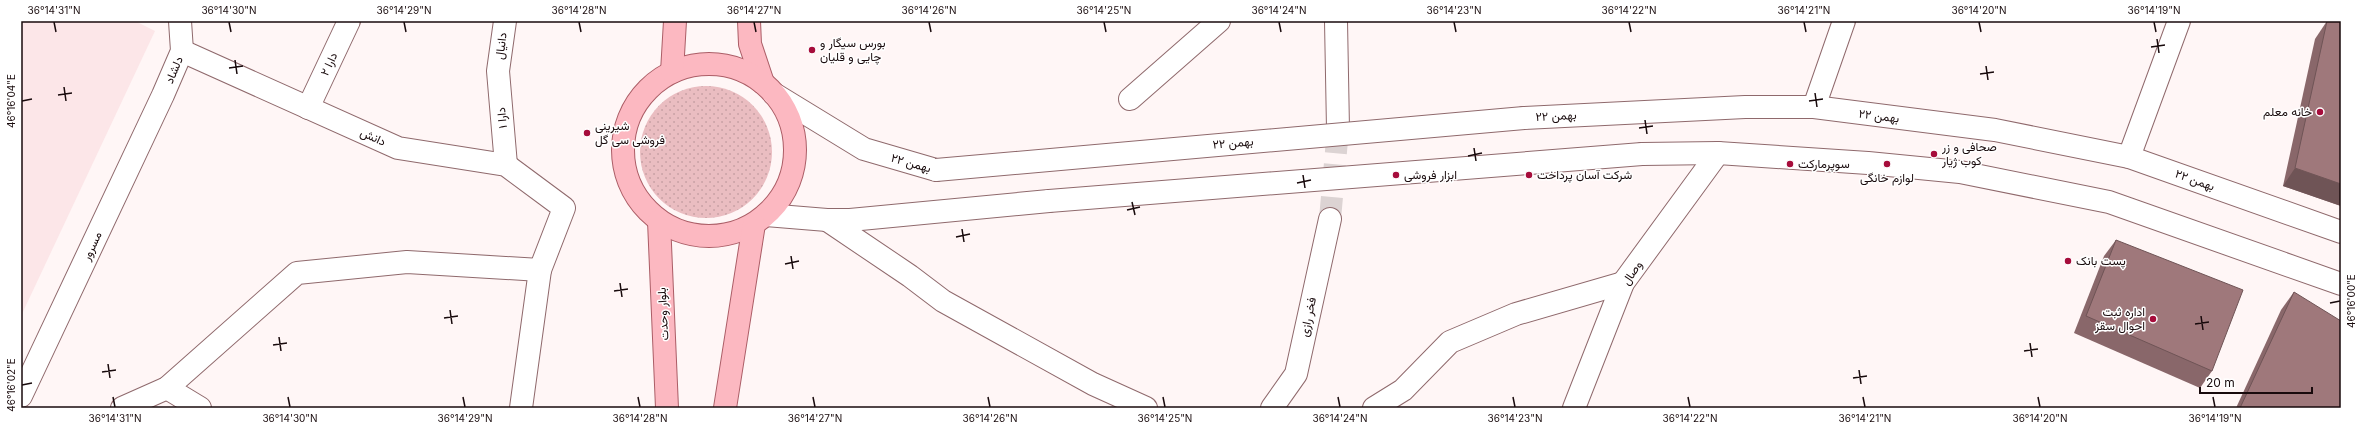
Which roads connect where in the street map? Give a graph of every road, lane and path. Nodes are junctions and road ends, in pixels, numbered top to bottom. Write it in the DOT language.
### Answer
graph roads {
  1 [pos="180,21"];
  2 [pos="349,21"];
  3 [pos="505,21"];
  4 [pos="674,21"];
  5 [pos="749,21"];
  6 [pos="1219,21"];
  7 [pos="1336,21"];
  8 [pos="1844,21"];
  9 [pos="2179,21"];
  10 [pos="182,51"];
  11 [pos="498,72"];
  12 [pos="672,72"];
  13 [pos="769,88"];
  14 [pos="164,95"];
  15 [pos="1130,99"];
  16 [pos="308,108"];
  17 [pos="1814,108"];
  18 [pos="1338,129"];
  19 [pos="1718,153"];
  20 [pos="2129,156"];
  21 [pos="506,165"];
  22 [pos="1330,219"];
  23 [pos="659,220"];
  24 [pos="760,220"];
  25 [pos="827,220"];
  26 [pos="2341,232"];
  27 [pos="540,270"];
  28 [pos="1623,283"];
  29 [pos="2341,284"];
  30 [pos="167,388"];
  31 [pos="21,396"];
  32 [pos="122,408"];
  33 [pos="200,408"];
  34 [pos="521,408"];
  35 [pos="667,408"];
  36 [pos="725,408"];
  37 [pos="1146,408"];
  38 [pos="1272,408"];
  39 [pos="1374,408"];
  40 [pos="1574,408"];
  1 -- 10 [label="street, دلشاد"];
  2 -- 16 [label="street, دارا ۲"];
  3 -- 11 [label="street, دانیال"];
  4 -- 12 [label="main road"];
  5 -- 13 [label="main road"];
  6 -- 15 [label="street"];
  7 -- 18 [label="street"];
  8 -- 17 [label="street"];
  9 -- 20 [label="street"];
  10 -- 14 [label="street, دلشاد"];
  10 -- 16 [label="street, دانش"];
  11 -- 21 [label="street, دارا ۱"];
  12 -- 13 [label="main road"];
  12 -- 23 [label="main road"];
  13 -- 17 [label="street, ۲۲ بهمن, bridge"];
  13 -- 24 [label="main road"];
  14 -- 31 [label="street, مسرور"];
  16 -- 21 [label="street, دانش"];
  17 -- 20 [label="street, ۲۲ بهمن"];
  19 -- 25 [label="street, bridge"];
  19 -- 28 [label="street, وصال"];
  19 -- 29 [label="street"];
  20 -- 26 [label="street, ۲۲ بهمن"];
  21 -- 27 [label="street, دانش"];
  22 -- 38 [label="street, فخر رازی"];
  23 -- 24 [label="main road"];
  23 -- 35 [label="main road, بلوار وحدت"];
  24 -- 25 [label="street"];
  24 -- 36 [label="main road"];
  25 -- 37 [label="street"];
  27 -- 30 [label="street"];
  27 -- 34 [label="street"];
  28 -- 39 [label="street"];
  28 -- 40 [label="street, وصال"];
  30 -- 32 [label="street"];
  30 -- 33 [label="street"];
}
